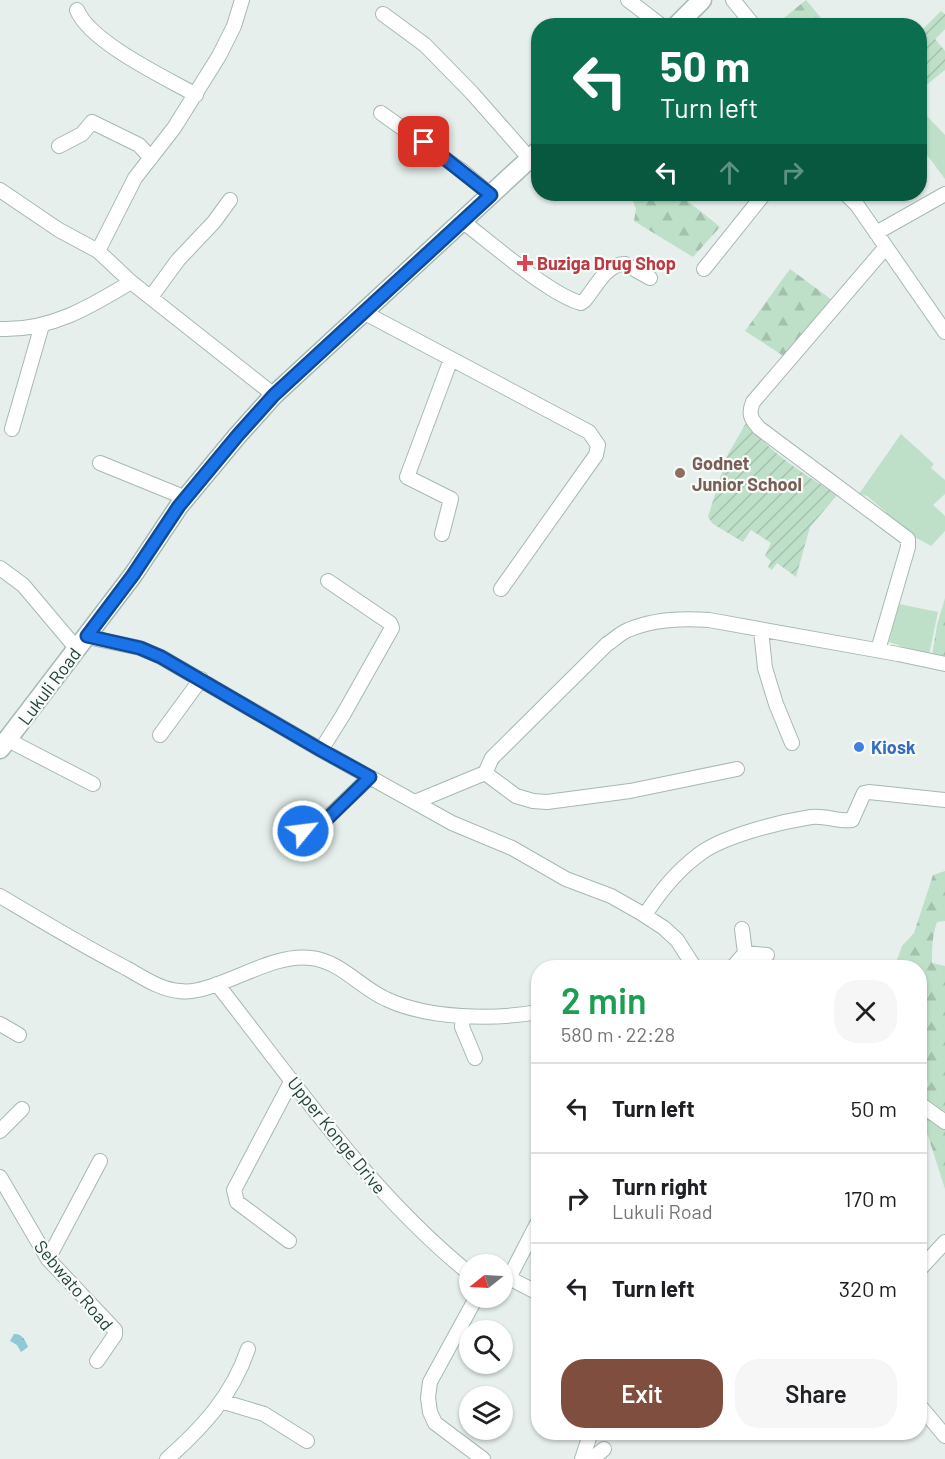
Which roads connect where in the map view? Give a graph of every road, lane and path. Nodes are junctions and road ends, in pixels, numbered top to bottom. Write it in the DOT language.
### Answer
graph roads {
  1 [pos="242,0"];
  2 [pos="628,0"];
  3 [pos="702,0"];
  4 [pos="733,0"];
  5 [pos="77,10"];
  6 [pos="383,14"];
  7 [pos="652,18"];
  8 [pos="684,18"];
  9 [pos="748,18"];
  10 [pos="196,95"];
  11 [pos="381,113"];
  12 [pos="59,146"];
  13 [pos="531,152"];
  14 [pos="151,158"];
  15 [pos="531,158"];
  16 [pos="0,190"];
  17 [pos="945,194"];
  18 [pos="491,195"];
  19 [pos="230,200"];
  20 [pos="758,201"];
  21 [pos="851,201"];
  22 [pos="462,221"];
  23 [pos="876,233"];
  24 [pos="885,248"];
  25 [pos="98,250"];
  26 [pos="704,268"];
  27 [pos="650,278"];
  28 [pos="131,282"];
  29 [pos="150,297"];
  30 [pos="365,313"];
  31 [pos="42,325"];
  32 [pos="0,329"];
  33 [pos="945,332"];
  34 [pos="451,359"];
  35 [pos="274,395"];
  36 [pos="12,429"];
  37 [pos="100,463"];
  38 [pos="186,498"];
  39 [pos="442,534"];
  40 [pos="0,568"];
  41 [pos="328,581"];
  42 [pos="501,589"];
  43 [pos="761,630"];
  44 [pos="82,643"];
  45 [pos="878,650"];
  46 [pos="945,664"];
  47 [pos="201,679"];
  48 [pos="159,735"];
  49 [pos="792,743"];
  50 [pos="4,744"];
  51 [pos="321,750"];
  52 [pos="737,769"];
  53 [pos="485,774"];
  54 [pos="370,777"];
  55 [pos="93,784"];
  56 [pos="945,800"];
  57 [pos="415,802"];
  58 [pos="303,831"];
  59 [pos="0,896"];
  60 [pos="645,915"];
  61 [pos="742,929"];
  62 [pos="745,953"];
  63 [pos="767,956"];
  64 [pos="690,960"];
  65 [pos="739,960"];
  66 [pos="217,984"];
  67 [pos="531,1013"];
  68 [pos="463,1016"];
  69 [pos="0,1024"];
  70 [pos="19,1035"];
  71 [pos="475,1058"];
  72 [pos="292,1080"];
  73 [pos="22,1109"];
  74 [pos="927,1109"];
  75 [pos="945,1122"];
  76 [pos="0,1131"];
  77 [pos="100,1161"];
  78 [pos="1,1180"];
  79 [pos="531,1235"];
  80 [pos="289,1241"];
  81 [pos="945,1242"];
  82 [pos="48,1259"];
  83 [pos="927,1261"];
  84 [pos="459,1264"];
  85 [pos="513,1269"];
  86 [pos="513,1284"];
  87 [pos="531,1291"];
  88 [pos="471,1308"];
  89 [pos="248,1349"];
  90 [pos="97,1361"];
  91 [pos="221,1401"];
  92 [pos="927,1414"];
  93 [pos="945,1436"];
  94 [pos="588,1440"];
  95 [pos="307,1442"];
  96 [pos="604,1449"];
  97 [pos="477,1458"];
  98 [pos="167,1459"];
  99 [pos="582,1459"];
  100 [pos="592,1459"];
  1 -- 10 [label="street"];
  2 -- 7 [label="street"];
  3 -- 8 [label="street"];
  4 -- 9 [label="street"];
  5 -- 10 [label="street"];
  6 -- 13 [label="street"];
  10 -- 14 [label="street"];
  11 -- 18 [label="street"];
  12 -- 14 [label="street"];
  14 -- 25 [label="street"];
  15 -- 18 [label="street, Lukuli Road"];
  16 -- 25 [label="street"];
  17 -- 23 [label="street"];
  18 -- 22 [label="street, Lukuli Road"];
  19 -- 29 [label="street"];
  20 -- 26 [label="street"];
  21 -- 23 [label="street"];
  22 -- 27 [label="street"];
  22 -- 30 [label="street, Lukuli Road"];
  23 -- 24 [label="street"];
  24 -- 33 [label="street"];
  24 -- 45 [label="street"];
  25 -- 28 [label="street"];
  28 -- 29 [label="street"];
  28 -- 31 [label="street"];
  29 -- 35 [label="street"];
  30 -- 34 [label="street"];
  30 -- 35 [label="street, Lukuli Road"];
  31 -- 32 [label="street"];
  31 -- 36 [label="street"];
  34 -- 39 [label="street"];
  34 -- 42 [label="street"];
  35 -- 38 [label="street, Lukuli Road"];
  37 -- 38 [label="street"];
  38 -- 44 [label="street, Lukuli Road"];
  40 -- 44 [label="street"];
  41 -- 51 [label="street"];
  43 -- 45 [label="street"];
  43 -- 49 [label="street"];
  43 -- 53 [label="street"];
  44 -- 47 [label="street"];
  44 -- 50 [label="street, Lukuli Road"];
  45 -- 46 [label="street"];
  47 -- 48 [label="street"];
  47 -- 51 [label="street"];
  50 -- 55 [label="street"];
  51 -- 54 [label="street"];
  52 -- 53 [label="street"];
  53 -- 57 [label="street"];
  54 -- 57 [label="street"];
  54 -- 58 [label="street"];
  56 -- 60 [label="street"];
  57 -- 60 [label="street"];
  59 -- 66 [label="street"];
  60 -- 64 [label="street"];
  61 -- 62 [label="street"];
  62 -- 63 [label="street"];
  62 -- 65 [label="street"];
  66 -- 68 [label="street"];
  66 -- 72 [label="street, Upper Konge Drive"];
  67 -- 68 [label="street"];
  68 -- 71 [label="street"];
  69 -- 70 [label="street"];
  72 -- 80 [label="street"];
  72 -- 84 [label="street, Upper Konge Drive"];
  73 -- 76 [label="street"];
  74 -- 75 [label="street"];
  77 -- 82 [label="street"];
  78 -- 82 [label="street, Sebwato Road"];
  79 -- 85 [label="street"];
  81 -- 83 [label="street"];
  82 -- 90 [label="street, Sebwato Road"];
  86 -- 87 [label="street"];
  88 -- 97 [label="street"];
  89 -- 91 [label="street"];
  91 -- 95 [label="street"];
  91 -- 98 [label="street"];
  92 -- 93 [label="street"];
  94 -- 99 [label="street"];
  96 -- 100 [label="street"];
}
